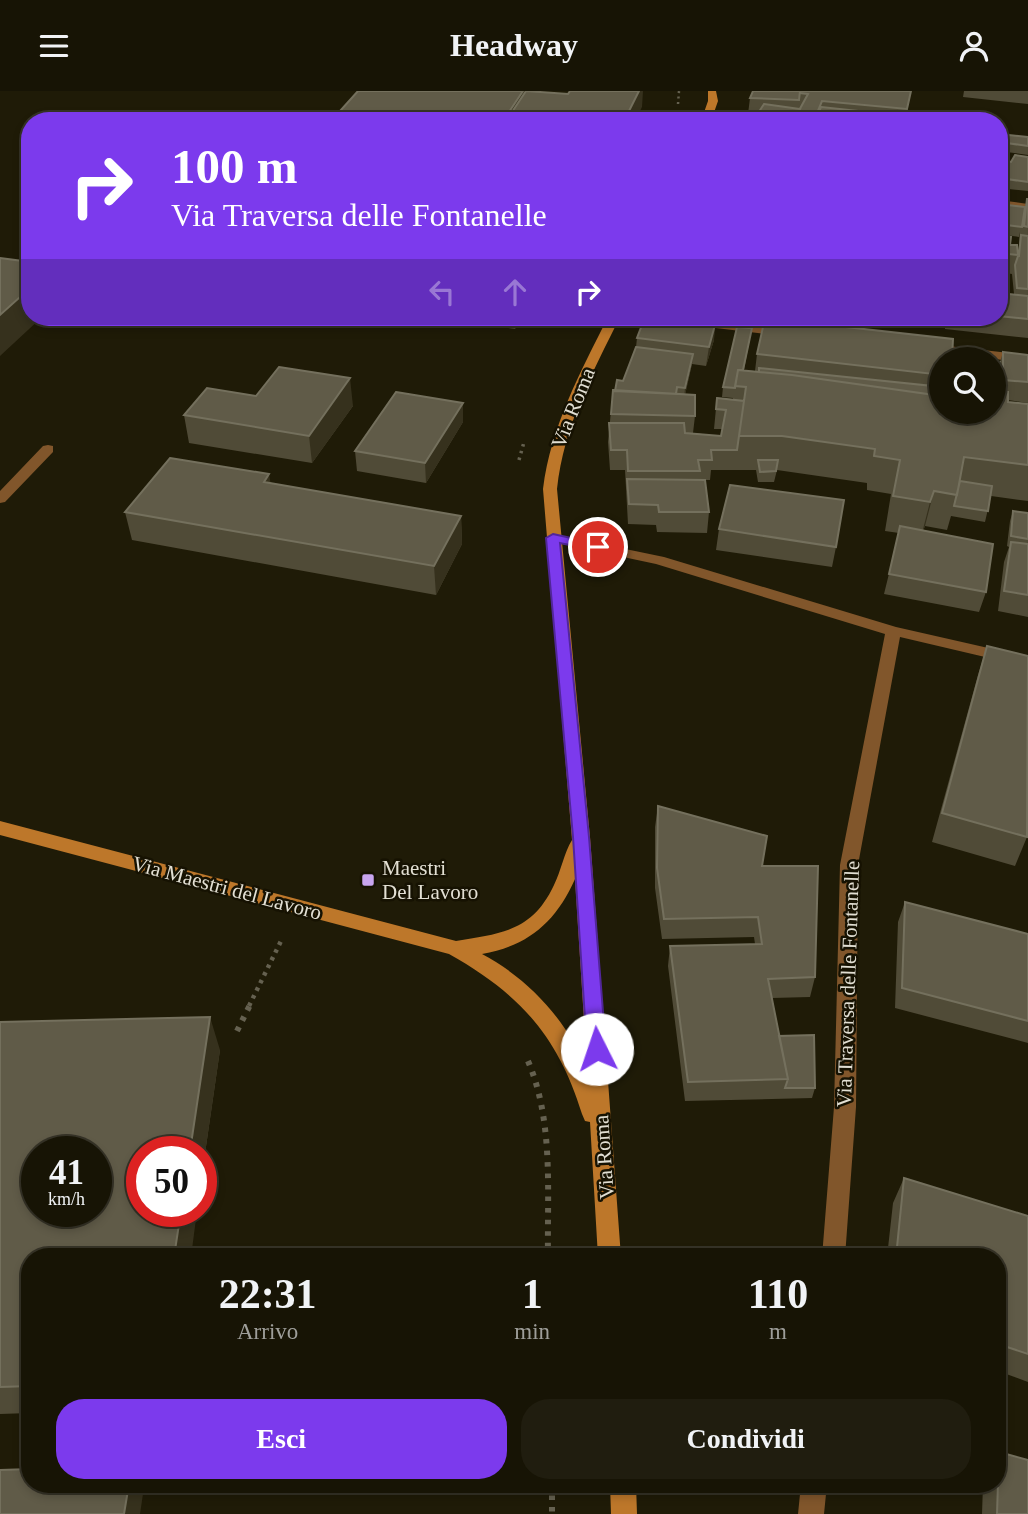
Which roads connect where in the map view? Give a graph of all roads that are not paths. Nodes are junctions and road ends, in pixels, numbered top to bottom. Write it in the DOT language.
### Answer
graph roads {
  1 [pos="712,91"];
  2 [pos="709,112"];
  3 [pos="1008,204"];
  4 [pos="1028,207"];
  5 [pos="610,326"];
  6 [pos="727,326"];
  7 [pos="797,334"];
  8 [pos="919,347"];
  9 [pos="1028,359"];
  10 [pos="48,449"];
  11 [pos="0,499"];
  12 [pos="553,538"];
  13 [pos="893,631"];
  14 [pos="1028,662"];
  15 [pos="0,828"];
  16 [pos="581,837"];
  17 [pos="454,948"];
  18 [pos="604,1151"];
  19 [pos="609,1248"];
  20 [pos="834,1248"];
  21 [pos="623,1493"];
  22 [pos="813,1493"];
  23 [pos="624,1514"];
  24 [pos="811,1514"];
  1 -- 2 [label="main road"];
  3 -- 4 [label="street"];
  5 -- 12 [label="main road, Via Roma"];
  6 -- 7 [label="street"];
  8 -- 9 [label="street"];
  10 -- 11 [label="street"];
  12 -- 13 [label="street"];
  12 -- 16 [label="main road, Via Roma"];
  13 -- 14 [label="street"];
  13 -- 20 [label="street, Via Traversa delle Fontanelle"];
  15 -- 17 [label="main road, Via Maestri del Lavoro"];
  16 -- 17 [label="main road, Via Maestri del Lavoro"];
  16 -- 18 [label="main road, Via Roma"];
  17 -- 18 [label="main road, Via Maestri del Lavoro"];
  18 -- 19 [label="main road, Via Roma"];
  21 -- 23 [label="main road"];
  22 -- 24 [label="street"];
}
